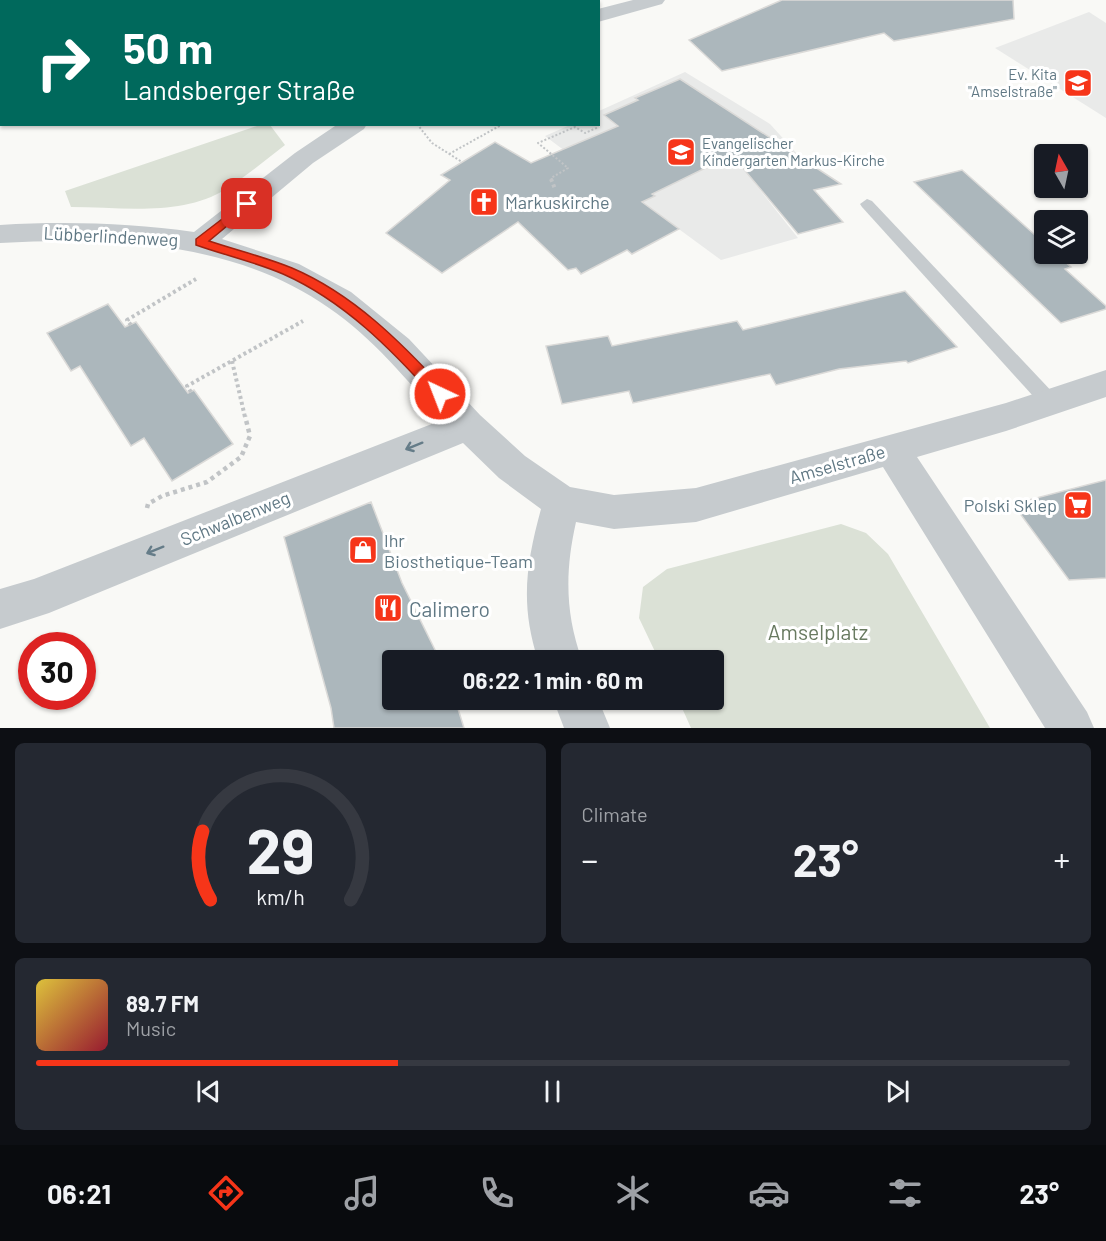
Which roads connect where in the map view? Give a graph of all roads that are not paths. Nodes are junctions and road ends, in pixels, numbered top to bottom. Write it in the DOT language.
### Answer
graph roads {
  1 [pos="655,0"];
  2 [pos="600,15"];
  3 [pos="352,126"];
  4 [pos="867,204"];
  5 [pos="0,234"];
  6 [pos="200,242"];
  7 [pos="1106,383"];
  8 [pos="1050,402"];
  9 [pos="468,424"];
  10 [pos="891,449"];
  11 [pos="562,502"];
  12 [pos="0,609"];
  13 [pos="556,650"];
  14 [pos="580,710"];
  15 [pos="587,728"];
  16 [pos="1071,728"];
  1 -- 2 [label="street"];
  3 -- 6 [label="street"];
  4 -- 8 [label="lane"];
  5 -- 6 [label="street, Lübberlindenweg"];
  6 -- 9 [label="street, Lübberlindenweg"];
  7 -- 8 [label="street, Amselstraße"];
  8 -- 10 [label="street, Amselstraße"];
  9 -- 11 [label="street, Lübberlindenweg"];
  9 -- 12 [label="street, Schwalbenweg, one-way"];
  10 -- 11 [label="street, Amselstraße"];
  10 -- 16 [label="street"];
  11 -- 13 [label="street"];
  14 -- 15 [label="street"];
}
